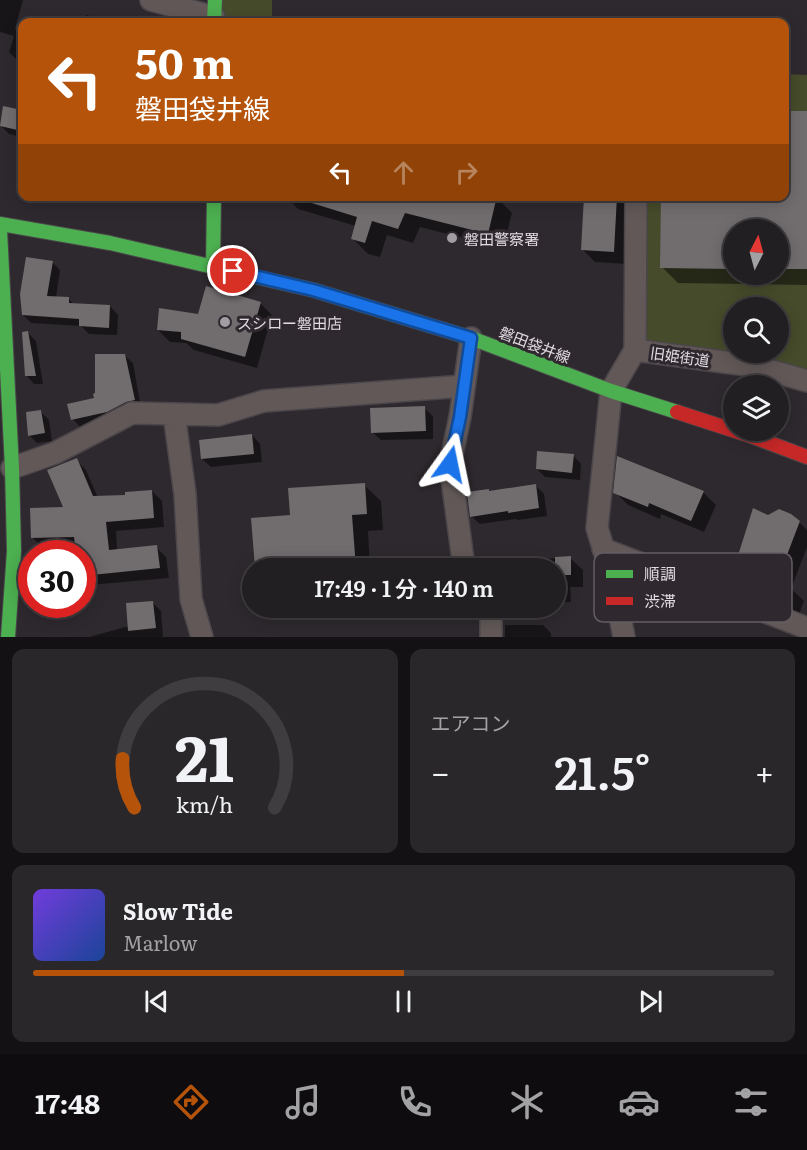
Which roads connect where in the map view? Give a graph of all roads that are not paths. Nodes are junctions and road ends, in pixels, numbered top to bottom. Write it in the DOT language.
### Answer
graph roads {
  1 [pos="151,0"];
  2 [pos="214,13"];
  3 [pos="214,201"];
  4 [pos="636,201"];
  5 [pos="0,224"];
  6 [pos="0,230"];
  7 [pos="213,266"];
  8 [pos="471,338"];
  9 [pos="635,350"];
  10 [pos="807,381"];
  11 [pos="464,386"];
  12 [pos="611,391"];
  13 [pos="4,408"];
  14 [pos="174,414"];
  15 [pos="807,458"];
  16 [pos="12,468"];
  17 [pos="7,549"];
  18 [pos="603,549"];
  19 [pos="604,553"];
  20 [pos="613,553"];
  21 [pos="463,558"];
  22 [pos="491,618"];
  23 [pos="621,622"];
  24 [pos="792,622"];
  25 [pos="807,628"];
  26 [pos="8,637"];
  27 [pos="202,637"];
  28 [pos="491,637"];
  29 [pos="624,637"];
  1 -- 2 [label="street"];
  3 -- 7 [label="main road"];
  4 -- 9 [label="street"];
  5 -- 7 [label="main road, 磐田袋井線"];
  6 -- 13 [label="main road"];
  7 -- 8 [label="main road, 磐田袋井線"];
  8 -- 11 [label="street"];
  8 -- 12 [label="main road, 磐田袋井線"];
  9 -- 10 [label="street, 旧姫街道"];
  9 -- 12 [label="street, 旧姫街道"];
  11 -- 14 [label="street"];
  11 -- 21 [label="street"];
  12 -- 15 [label="main road, 磐田袋井線"];
  12 -- 18 [label="street"];
  13 -- 16 [label="main road"];
  14 -- 16 [label="street"];
  14 -- 27 [label="street"];
  16 -- 17 [label="main road"];
  17 -- 26 [label="main road"];
  18 -- 19 [label="street"];
  18 -- 20 [label="street"];
  22 -- 28 [label="street"];
  23 -- 29 [label="street"];
  24 -- 25 [label="street"];
}
